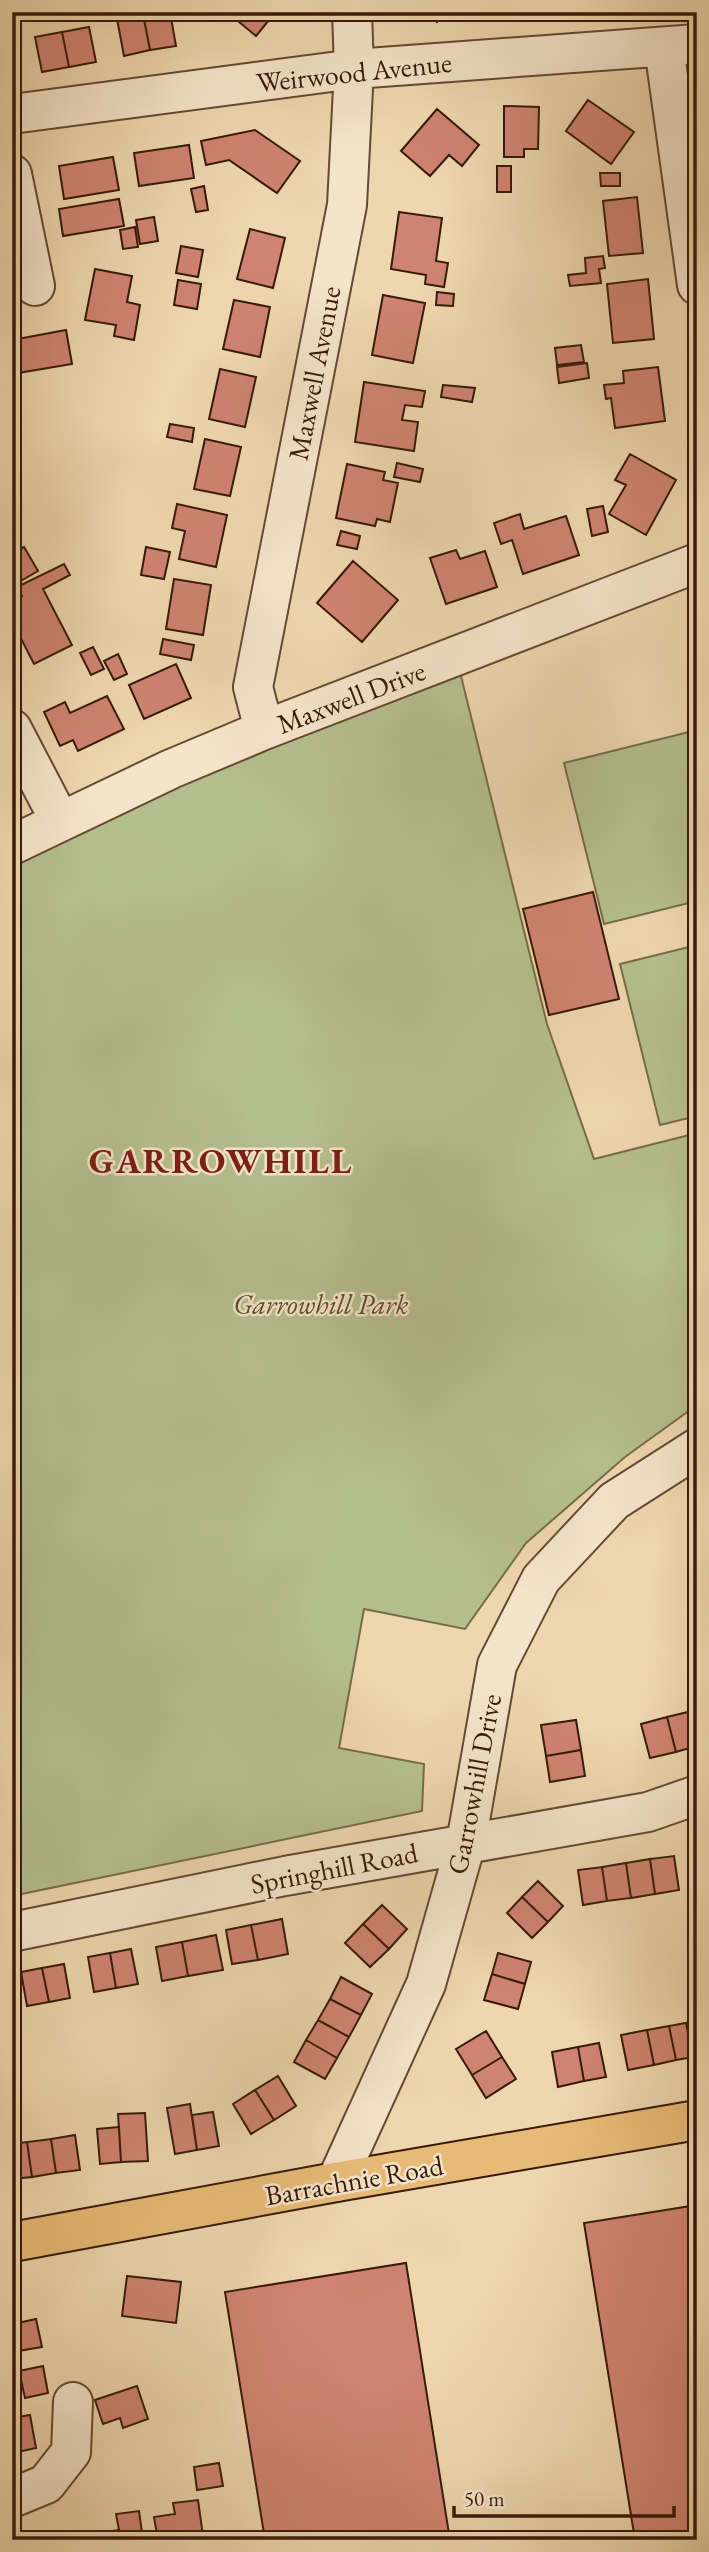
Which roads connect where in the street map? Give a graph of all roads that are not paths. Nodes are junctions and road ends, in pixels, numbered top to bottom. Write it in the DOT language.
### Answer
graph roads {
  1 [pos="352,12"];
  2 [pos="680,45"];
  3 [pos="354,69"];
  4 [pos="12,114"];
  5 [pos="12,174"];
  6 [pos="697,285"];
  7 [pos="35,286"];
  8 [pos="697,563"];
  9 [pos="12,729"];
  10 [pos="264,730"];
  11 [pos="60,821"];
  12 [pos="12,845"];
  13 [pos="697,1448"];
  14 [pos="697,1795"];
  15 [pos="466,1843"];
  16 [pos="12,1932"];
  17 [pos="697,2120"];
  18 [pos="336,2182"];
  19 [pos="12,2242"];
  20 [pos="73,2402"];
  21 [pos="12,2498"];
  1 -- 3 [label="street, Maxwell Avenue"];
  2 -- 3 [label="street, Weirwood Avenue"];
  2 -- 6 [label="street"];
  3 -- 4 [label="street, Weirwood Avenue"];
  3 -- 10 [label="street, Maxwell Avenue"];
  5 -- 7 [label="street"];
  8 -- 10 [label="street, Maxwell Drive"];
  9 -- 11 [label="street"];
  10 -- 11 [label="street, Maxwell Drive"];
  11 -- 12 [label="street, Maxwell Drive"];
  13 -- 15 [label="street, Garrowhill Drive"];
  14 -- 15 [label="street, Springhill Road"];
  15 -- 16 [label="street, Springhill Road"];
  15 -- 18 [label="street, Garrowhill Drive"];
  17 -- 18 [label="main road, Barrachnie Road"];
  18 -- 19 [label="main road, Barrachnie Road"];
  20 -- 21 [label="street"];
}
